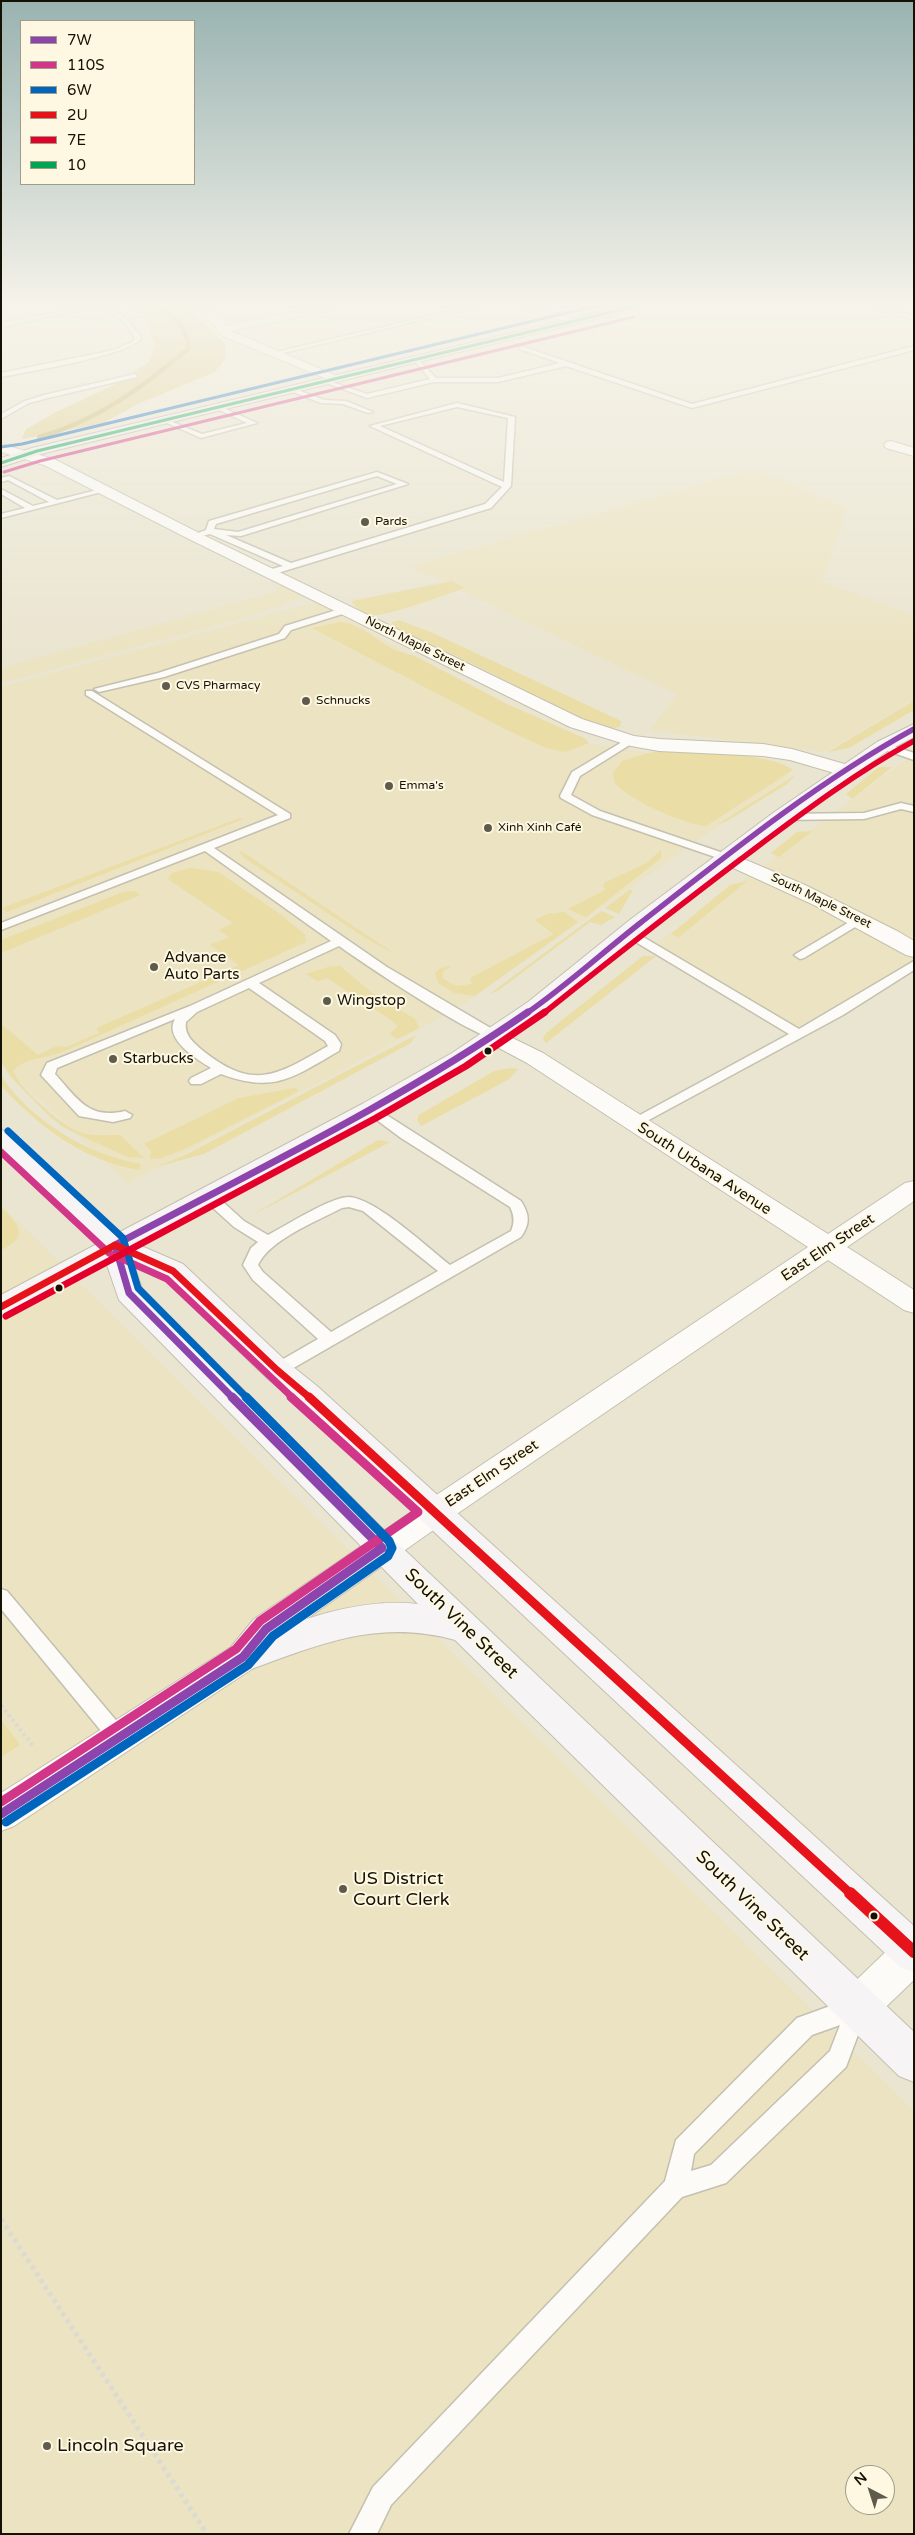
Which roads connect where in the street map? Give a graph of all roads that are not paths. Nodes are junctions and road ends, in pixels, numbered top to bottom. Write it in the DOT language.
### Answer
graph roads {
  1 [pos="141,425"];
  2 [pos="176,425"];
  3 [pos="248,425"];
  4 [pos="376,425"];
  5 [pos="511,425"];
  6 [pos="892,445"];
  7 [pos="1,448"];
  8 [pos="914,452"];
  9 [pos="24,454"];
  10 [pos="1,456"];
  11 [pos="1,463"];
  12 [pos="1,480"];
  13 [pos="507,486"];
  14 [pos="105,490"];
  15 [pos="1,492"];
  16 [pos="57,503"];
  17 [pos="32,509"];
  18 [pos="1,516"];
  19 [pos="202,534"];
  20 [pos="291,566"];
  21 [pos="271,572"];
  22 [pos="346,610"];
  23 [pos="914,729"];
  24 [pos="631,741"];
  25 [pos="883,746"];
  26 [pos="914,757"];
  27 [pos="848,772"];
  28 [pos="914,809"];
  29 [pos="780,817"];
  30 [pos="206,847"];
  31 [pos="725,857"];
  32 [pos="861,920"];
  33 [pos="1,927"];
  34 [pos="628,932"];
  35 [pos="340,941"];
  36 [pos="914,950"];
  37 [pos="800,955"];
  38 [pos="914,965"];
  39 [pos="250,983"];
  40 [pos="193,1009"];
  41 [pos="798,1034"];
  42 [pos="494,1036"];
  43 [pos="220,1069"];
  44 [pos="196,1081"];
  45 [pos="371,1109"];
  46 [pos="119,1116"];
  47 [pos="634,1124"];
  48 [pos="1,1138"];
  49 [pos="914,1190"];
  50 [pos="207,1196"];
  51 [pos="268,1242"];
  52 [pos="115,1246"];
  53 [pos="829,1248"];
  54 [pos="450,1272"];
  55 [pos="914,1303"];
  56 [pos="1,1308"];
  57 [pos="329,1340"];
  58 [pos="277,1370"];
  59 [pos="434,1513"];
  60 [pos="382,1548"];
  61 [pos="1,1596"];
  62 [pos="468,1630"];
  63 [pos="243,1657"];
  64 [pos="118,1737"];
  65 [pos="1,1814"];
  66 [pos="914,1953"];
  67 [pos="858,2007"];
  68 [pos="914,2061"];
  69 [pos="675,2188"];
  70 [pos="362,2534"];
  1 -- 9 [label="main road"];
  2 -- 3 [label="lane"];
  4 -- 13 [label="lane"];
  5 -- 13 [label="lane"];
  6 -- 8 [label="street"];
  7 -- 9 [label="street, North Maple Street"];
  9 -- 10 [label="main road"];
  9 -- 11 [label="main road"];
  9 -- 14 [label="street, North Maple Street"];
  12 -- 16 [label="lane"];
  13 -- 20 [label="lane"];
  14 -- 16 [label="lane"];
  14 -- 19 [label="street, North Maple Street"];
  15 -- 17 [label="lane"];
  16 -- 17 [label="lane"];
  17 -- 18 [label="lane"];
  19 -- 19 [label="lane"];
  19 -- 20 [label="lane"];
  19 -- 21 [label="street, North Maple Street"];
  20 -- 21 [label="lane"];
  21 -- 22 [label="street, North Maple Street"];
  22 -- 24 [label="street, North Maple Street"];
  22 -- 30 [label="lane"];
  23 -- 25 [label="main road"];
  24 -- 27 [label="street, North Maple Street"];
  24 -- 31 [label="lane"];
  25 -- 26 [label="lane"];
  25 -- 27 [label="main road"];
  27 -- 29 [label="main road"];
  28 -- 29 [label="lane"];
  29 -- 31 [label="main road"];
  30 -- 33 [label="lane"];
  30 -- 35 [label="lane"];
  31 -- 32 [label="street, South Maple Street"];
  31 -- 34 [label="main road"];
  32 -- 36 [label="street, South Maple Street"];
  32 -- 37 [label="lane"];
  34 -- 41 [label="lane"];
  34 -- 42 [label="main road"];
  35 -- 39 [label="lane"];
  35 -- 42 [label="lane"];
  38 -- 41 [label="lane"];
  39 -- 40 [label="lane"];
  39 -- 43 [label="lane"];
  40 -- 43 [label="lane"];
  40 -- 46 [label="lane"];
  41 -- 47 [label="lane"];
  42 -- 45 [label="main road"];
  42 -- 47 [label="street, South Urbana Avenue"];
  43 -- 44 [label="lane"];
  45 -- 50 [label="main road"];
  45 -- 54 [label="lane"];
  47 -- 53 [label="street, South Urbana Avenue"];
  48 -- 52 [label="main road"];
  49 -- 53 [label="street, East Elm Street"];
  50 -- 51 [label="lane"];
  50 -- 52 [label="main road"];
  51 -- 54 [label="lane"];
  51 -- 57 [label="lane"];
  52 -- 56 [label="main road"];
  52 -- 58 [label="main road"];
  52 -- 60 [label="main road, South Vine Street"];
  53 -- 55 [label="street, South Urbana Avenue"];
  53 -- 59 [label="street, East Elm Street"];
  54 -- 57 [label="lane"];
  57 -- 58 [label="lane"];
  58 -- 59 [label="main road"];
  59 -- 60 [label="street, East Elm Street"];
  59 -- 66 [label="main road"];
  60 -- 62 [label="main road, South Vine Street"];
  60 -- 63 [label="street, East Elm Street"];
  61 -- 64 [label="lane"];
  62 -- 63 [label="main road"];
  62 -- 67 [label="main road, South Vine Street"];
  63 -- 64 [label="street, East Elm Street"];
  64 -- 65 [label="street, East Elm Street"];
  66 -- 67 [label="street"];
  67 -- 68 [label="main road, South Vine Street"];
  67 -- 69 [label="lane"];
  67 -- 69 [label="lane"];
  69 -- 70 [label="lane"];
}
